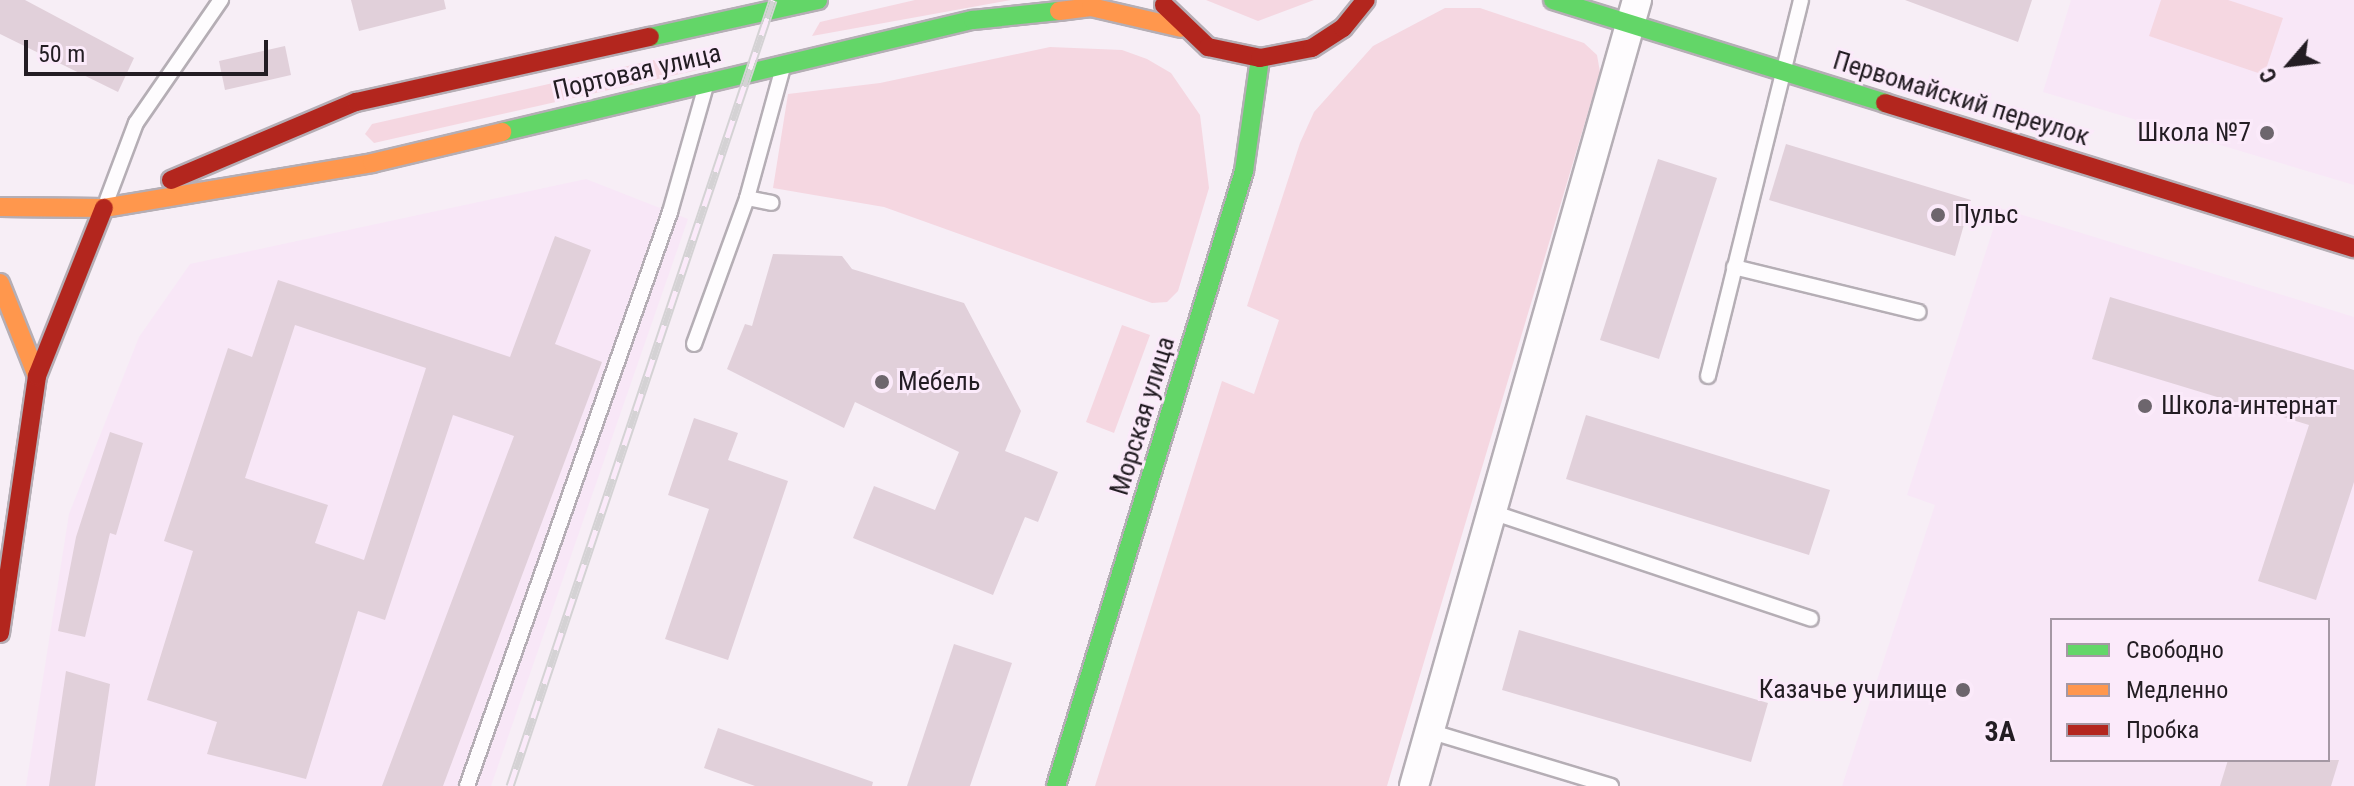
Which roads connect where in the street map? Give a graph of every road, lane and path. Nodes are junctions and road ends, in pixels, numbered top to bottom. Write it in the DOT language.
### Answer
graph roads {
  1 [pos="221,0"];
  2 [pos="721,0"];
  3 [pos="818,0"];
  4 [pos="1160,0"];
  5 [pos="1366,0"];
  6 [pos="1553,0"];
  7 [pos="1801,0"];
  8 [pos="1633,13"];
  9 [pos="727,21"];
  10 [pos="1181,28"];
  11 [pos="1260,58"];
  12 [pos="784,63"];
  13 [pos="1779,70"];
  14 [pos="708,81"];
  15 [pos="356,102"];
  16 [pos="347,127"];
  17 [pos="353,146"];
  18 [pos="372,163"];
  19 [pos="747,198"];
  20 [pos="772,203"];
  21 [pos="0,207"];
  22 [pos="104,208"];
  23 [pos="2354,248"];
  24 [pos="1734,267"];
  25 [pos="0,283"];
  26 [pos="1919,312"];
  27 [pos="694,344"];
  28 [pos="37,376"];
  29 [pos="1708,376"];
  30 [pos="1495,513"];
  31 [pos="1811,619"];
  32 [pos="0,631"];
  33 [pos="1432,732"];
  34 [pos="467,786"];
  35 [pos="1056,786"];
  36 [pos="1414,786"];
  37 [pos="1611,786"];
  1 -- 22 [label="lane"];
  2 -- 9 [label="lane"];
  3 -- 9 [label="main road, Портовая улица"];
  4 -- 10 [label="main road"];
  5 -- 11 [label="main road"];
  6 -- 8 [label="main road, Первомайский переулок"];
  7 -- 13 [label="lane"];
  8 -- 13 [label="main road, Первомайский переулок"];
  8 -- 30 [label="street"];
  9 -- 15 [label="main road, Портовая улица"];
  10 -- 11 [label="main road"];
  10 -- 12 [label="main road, Портовая улица"];
  11 -- 35 [label="main road, Морская улица"];
  12 -- 14 [label="main road, Портовая улица"];
  12 -- 19 [label="lane"];
  13 -- 23 [label="main road, Первомайский переулок"];
  13 -- 24 [label="lane"];
  14 -- 18 [label="main road, Портовая улица"];
  14 -- 34 [label="lane"];
  15 -- 16 [label="main road"];
  15 -- 22 [label="main road, Портовая улица"];
  17 -- 18 [label="main road"];
  18 -- 22 [label="main road, Портовая улица"];
  19 -- 20 [label="lane"];
  19 -- 27 [label="lane"];
  21 -- 22 [label="main road, Портовая улица"];
  22 -- 28 [label="main road"];
  24 -- 26 [label="lane"];
  24 -- 29 [label="lane"];
  25 -- 28 [label="main road"];
  28 -- 32 [label="main road"];
  30 -- 31 [label="lane"];
  30 -- 33 [label="street"];
  33 -- 36 [label="street"];
  33 -- 37 [label="lane"];
}
